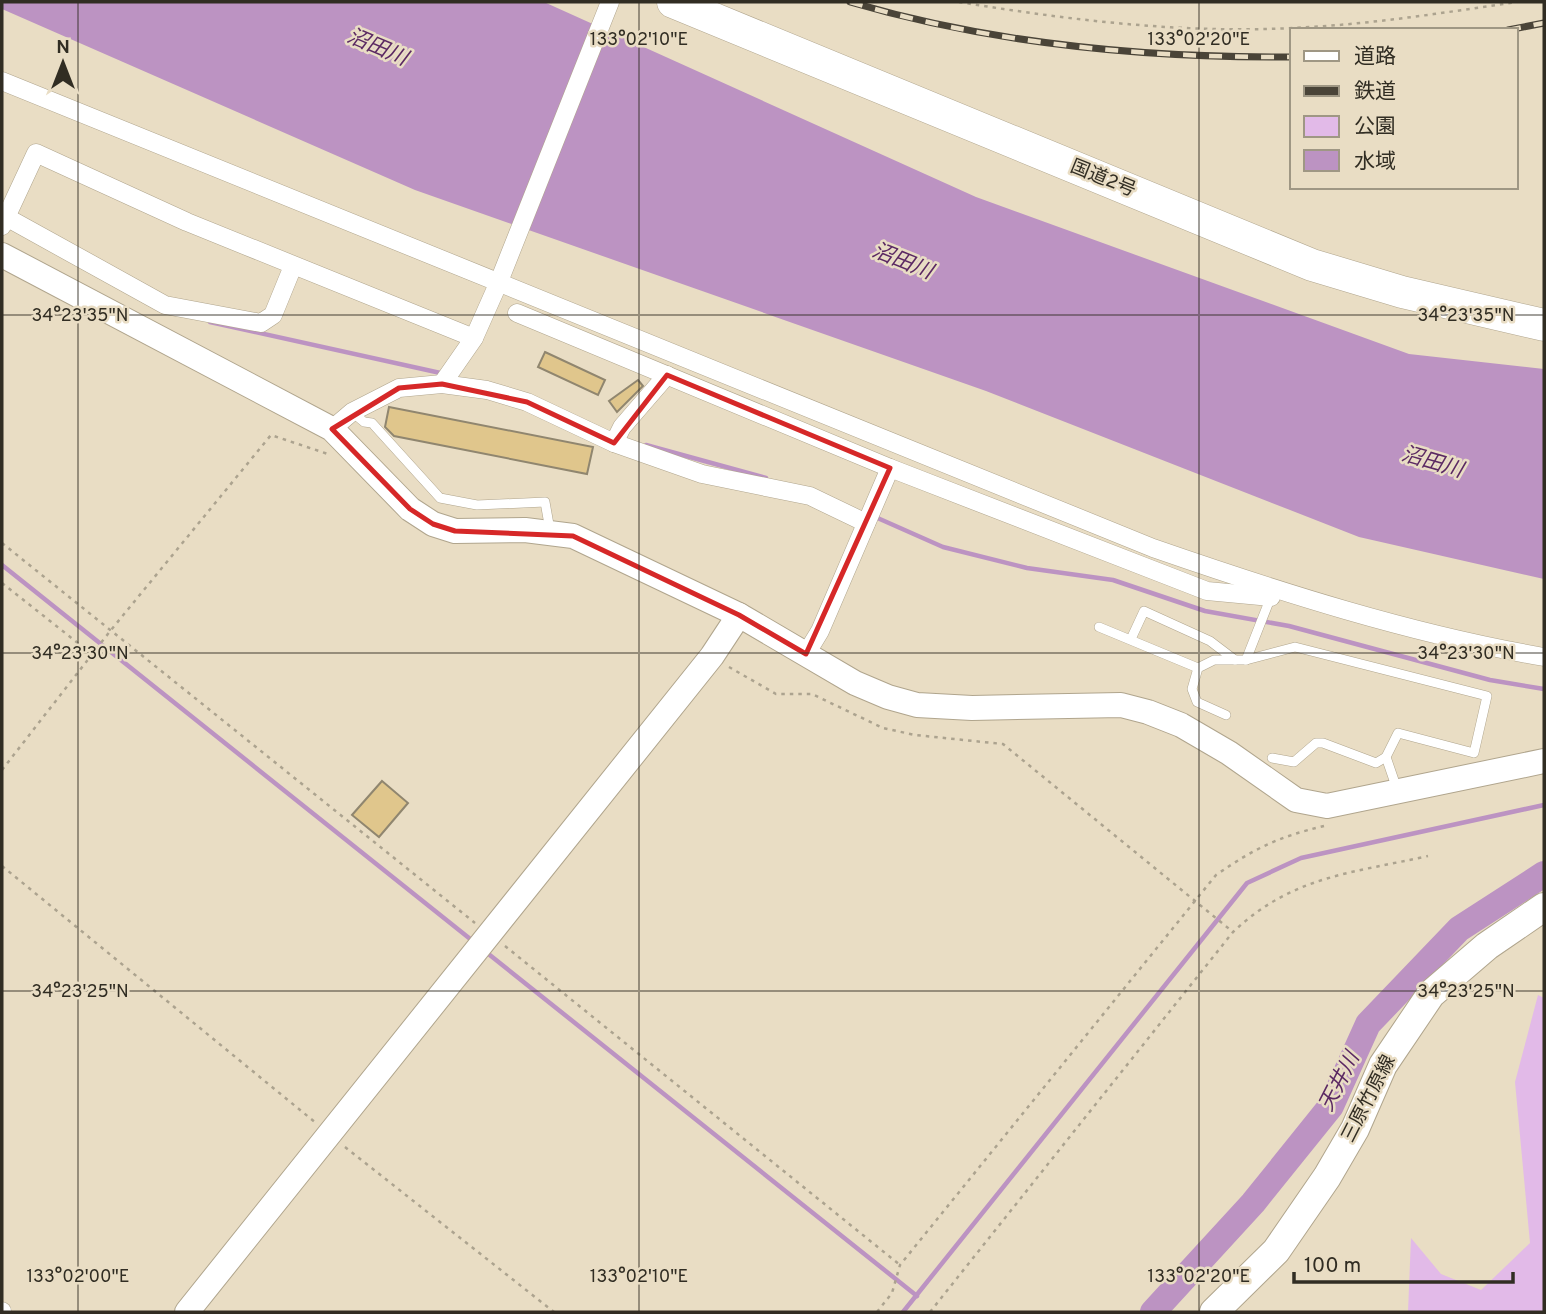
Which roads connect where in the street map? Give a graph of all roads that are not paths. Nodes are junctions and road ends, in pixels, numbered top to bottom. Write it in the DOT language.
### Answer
graph roads {
  1 [pos="610,2"];
  2 [pos="673,2"];
  3 [pos="2,81"];
  4 [pos="4,221"];
  5 [pos="2,255"];
  6 [pos="293,265"];
  7 [pos="499,279"];
  8 [pos="517,313"];
  9 [pos="1544,324"];
  10 [pos="474,338"];
  11 [pos="667,375"];
  12 [pos="442,384"];
  13 [pos="352,412"];
  14 [pos="332,429"];
  15 [pos="614,443"];
  16 [pos="890,468"];
  17 [pos="866,523"];
  18 [pos="551,532"];
  19 [pos="1273,594"];
  20 [pos="739,615"];
  21 [pos="1100,627"];
  22 [pos="1131,639"];
  23 [pos="806,654"];
  24 [pos="1544,657"];
  25 [pos="1235,660"];
  26 [pos="1246,660"];
  27 [pos="1198,668"];
  28 [pos="1226,715"];
  29 [pos="1386,757"];
  30 [pos="1272,758"];
  31 [pos="1544,761"];
  32 [pos="1397,792"];
  33 [pos="1544,907"];
  34 [pos="187,1312"];
  35 [pos="1214,1312"];
  1 -- 7 [label="street"];
  2 -- 9 [label="highway, 国道2号"];
  3 -- 7 [label="street"];
  4 -- 6 [label="street"];
  4 -- 6 [label="street"];
  5 -- 14 [label="street"];
  6 -- 10 [label="street"];
  7 -- 10 [label="street"];
  7 -- 19 [label="street"];
  8 -- 11 [label="street"];
  10 -- 12 [label="street"];
  11 -- 15 [label="street"];
  11 -- 16 [label="street"];
  12 -- 13 [label="street"];
  12 -- 15 [label="street"];
  13 -- 14 [label="street"];
  13 -- 18 [label="lane"];
  14 -- 18 [label="street"];
  15 -- 17 [label="street"];
  16 -- 17 [label="street"];
  16 -- 19 [label="street"];
  17 -- 23 [label="street"];
  18 -- 20 [label="street"];
  19 -- 24 [label="street"];
  19 -- 26 [label="lane"];
  20 -- 23 [label="street"];
  20 -- 34 [label="street"];
  21 -- 22 [label="lane"];
  22 -- 25 [label="lane"];
  22 -- 27 [label="lane"];
  23 -- 32 [label="street"];
  25 -- 26 [label="lane"];
  25 -- 27 [label="lane"];
  26 -- 29 [label="lane"];
  27 -- 28 [label="lane"];
  29 -- 30 [label="lane"];
  29 -- 32 [label="lane"];
  31 -- 32 [label="street"];
  33 -- 35 [label="main road, 三原竹原線"];
}
